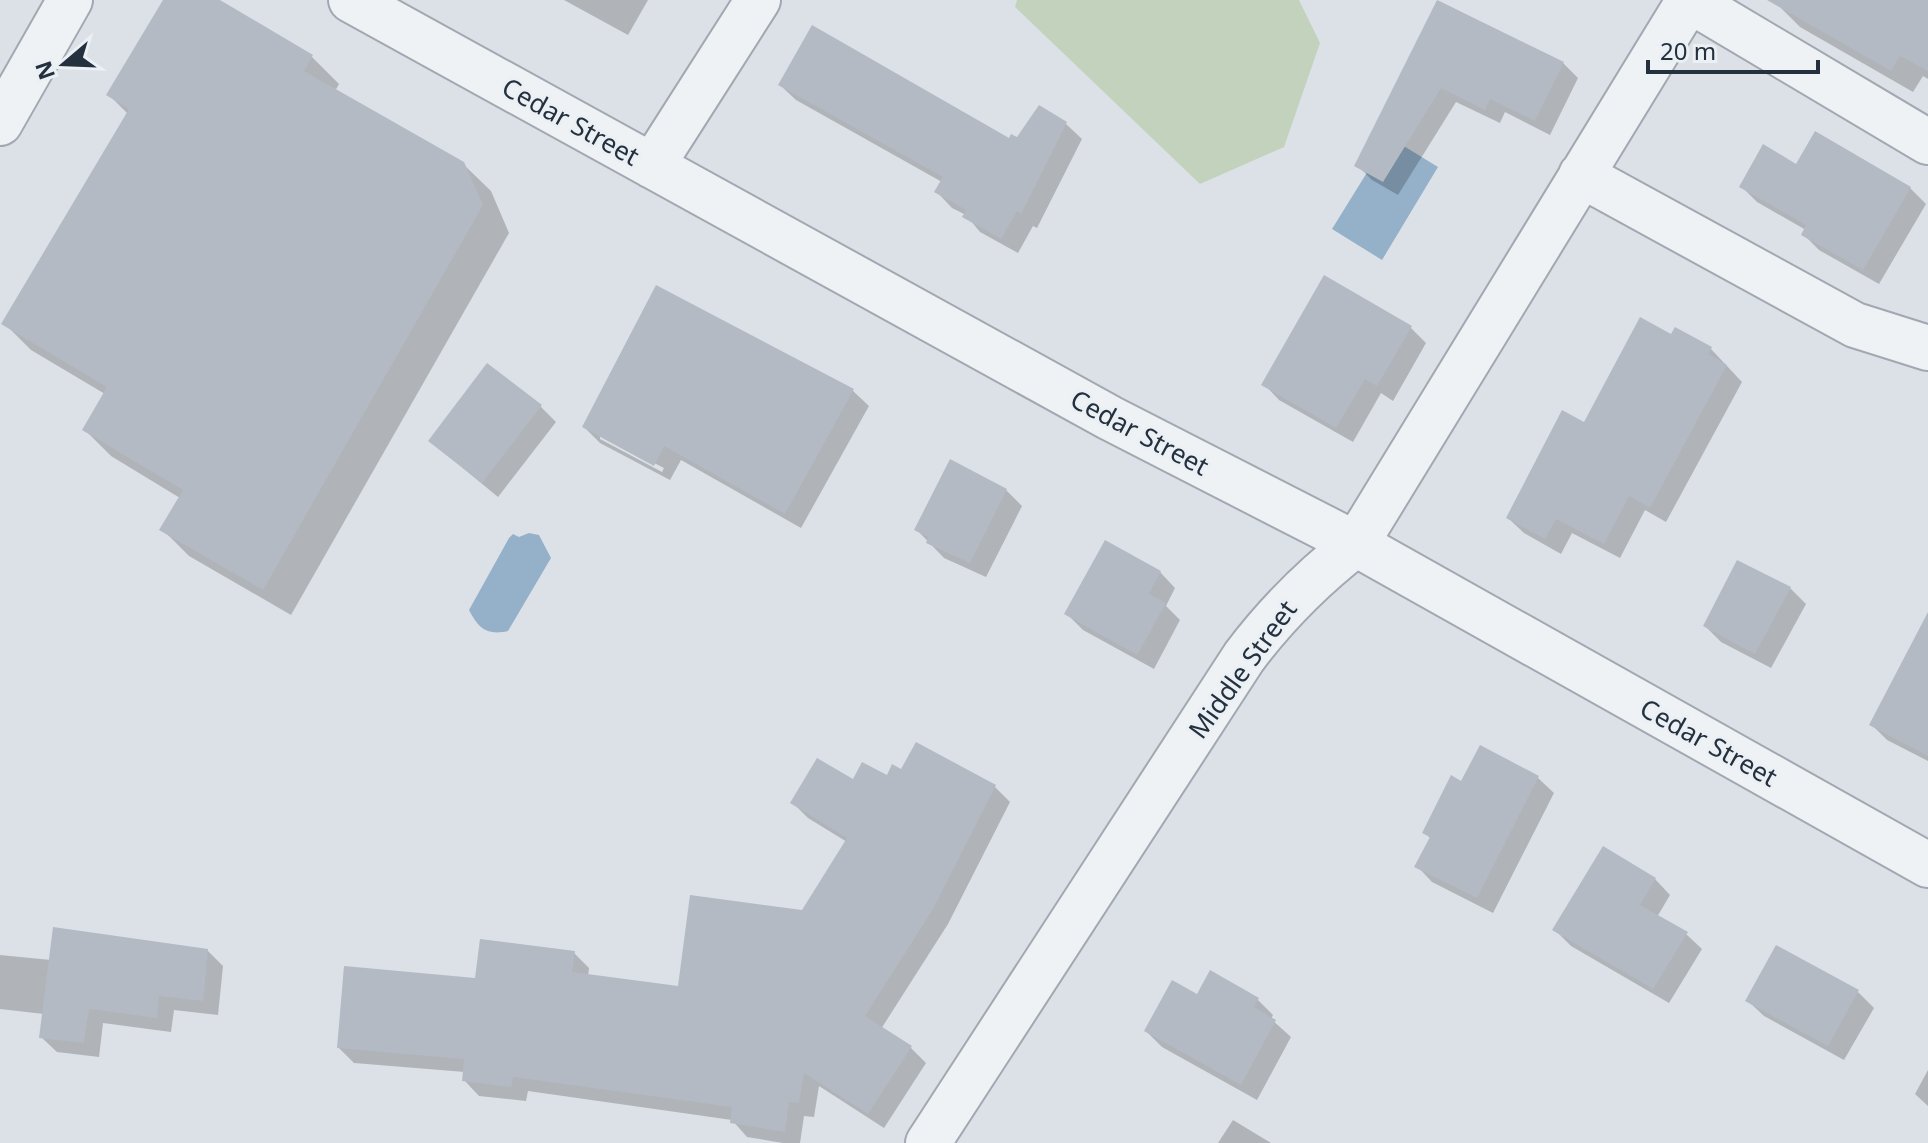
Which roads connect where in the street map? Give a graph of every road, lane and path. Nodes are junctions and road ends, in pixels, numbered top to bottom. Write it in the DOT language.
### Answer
graph roads {
  1 [pos="70,0"];
  2 [pos="351,0"];
  3 [pos="758,0"];
  4 [pos="1689,0"];
  5 [pos="0,123"];
  6 [pos="1928,142"];
  7 [pos="652,166"];
  8 [pos="1581,175"];
  9 [pos="1928,348"];
  10 [pos="1356,544"];
  11 [pos="1928,865"];
  12 [pos="928,1143"];
  1 -- 5 [label="street"];
  2 -- 7 [label="street, Cedar Street"];
  3 -- 7 [label="street"];
  4 -- 6 [label="street"];
  4 -- 8 [label="street, Middle Street"];
  7 -- 10 [label="street, Cedar Street"];
  8 -- 9 [label="street"];
  8 -- 10 [label="street, Middle Street"];
  10 -- 11 [label="street, Cedar Street"];
  10 -- 12 [label="street, Middle Street"];
}
